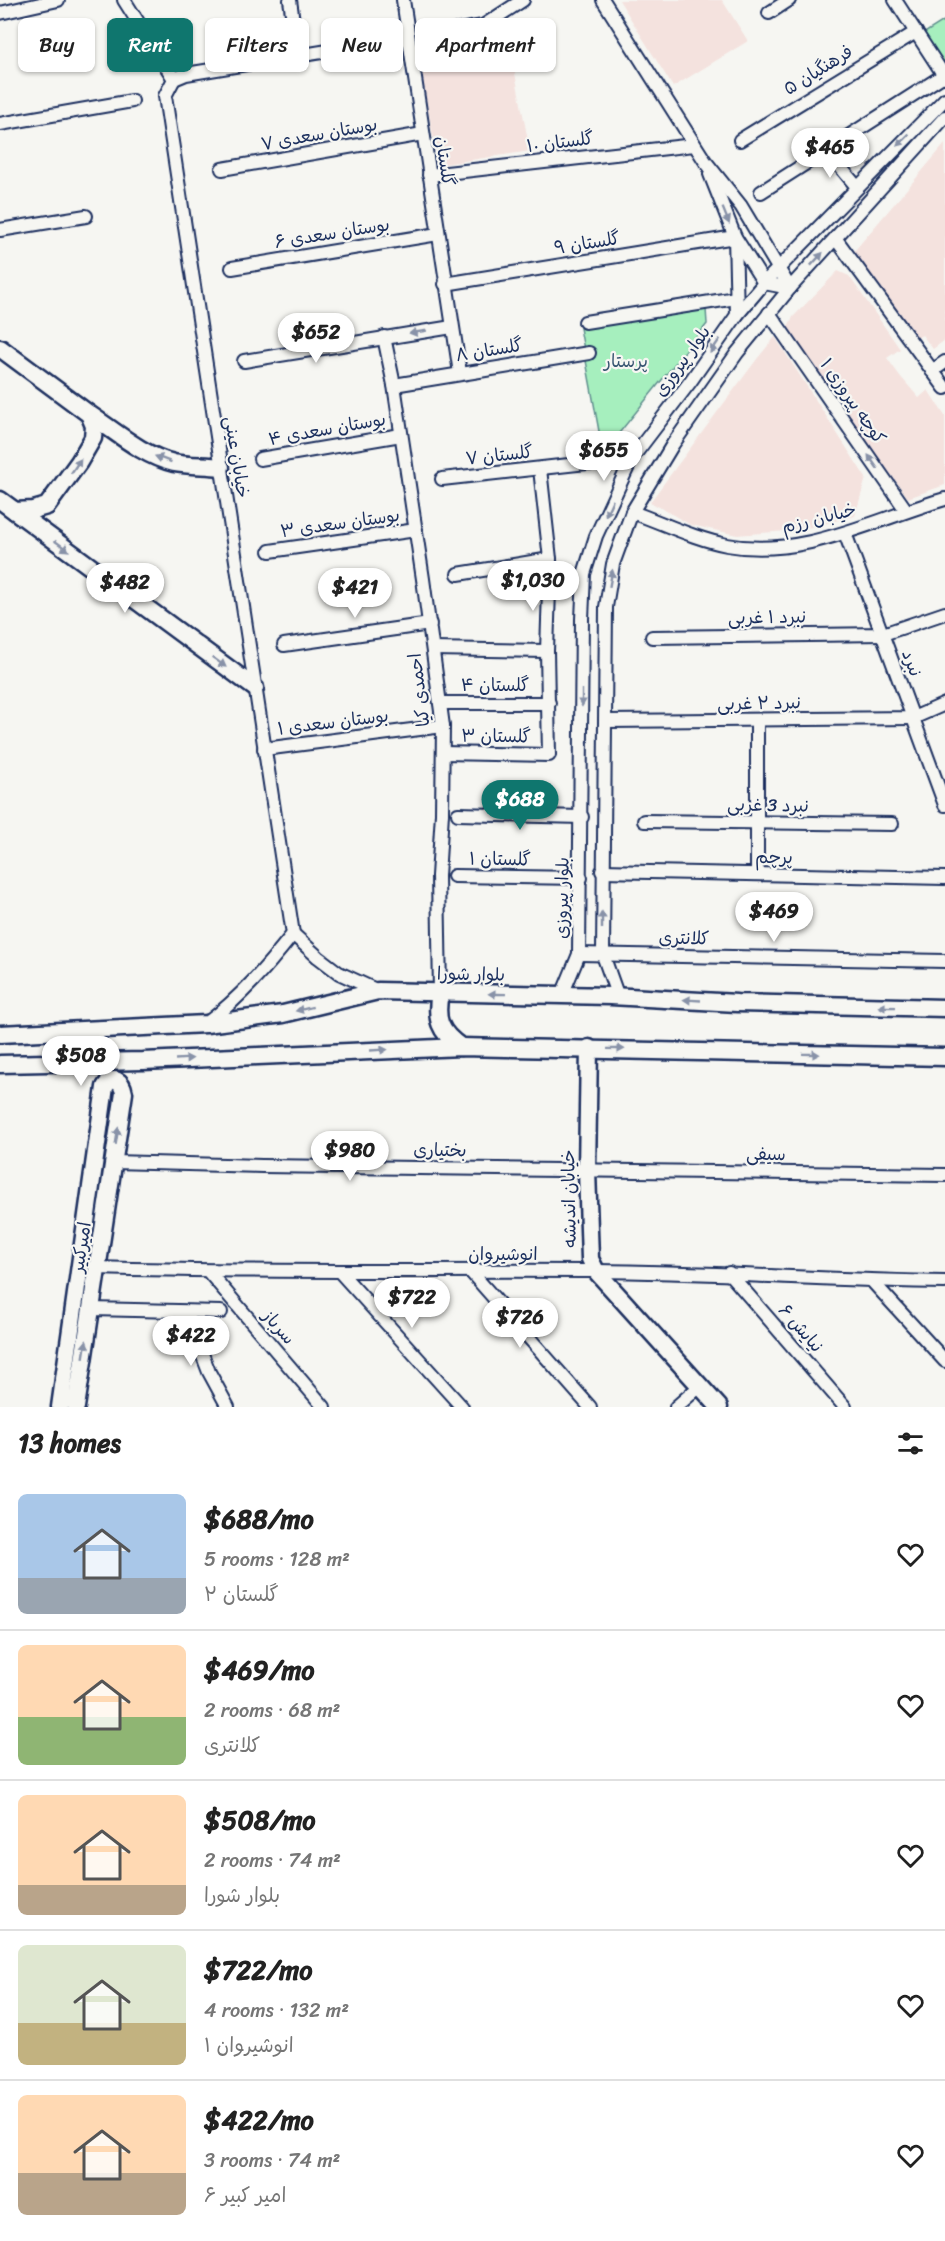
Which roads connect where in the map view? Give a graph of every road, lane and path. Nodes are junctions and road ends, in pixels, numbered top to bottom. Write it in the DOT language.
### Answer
graph roads {
  1 [pos="58,0"];
  2 [pos="125,0"];
  3 [pos="290,0"];
  4 [pos="403,0"];
  5 [pos="523,0"];
  6 [pos="603,0"];
  7 [pos="789,0"];
  8 [pos="898,1"];
  9 [pos="769,12"];
  10 [pos="0,13"];
  11 [pos="293,18"];
  12 [pos="495,18"];
  13 [pos="916,32"];
  14 [pos="408,38"];
  15 [pos="309,54"];
  16 [pos="205,71"];
  17 [pos="944,76"];
  18 [pos="174,79"];
  19 [pos="945,99"];
  20 [pos="132,101"];
  21 [pos="945,117"];
  22 [pos="0,124"];
  23 [pos="423,134"];
  24 [pos="740,140"];
  25 [pos="694,145"];
  26 [pos="827,151"];
  27 [pos="705,161"];
  28 [pos="222,169"];
  29 [pos="429,175"];
  30 [pos="857,187"];
  31 [pos="761,192"];
  32 [pos="86,216"];
  33 [pos="0,230"];
  34 [pos="438,234"];
  35 [pos="735,237"];
  36 [pos="836,239"];
  37 [pos="232,268"];
  38 [pos="780,268"];
  39 [pos="764,283"];
  40 [pos="445,284"];
  41 [pos="790,288"];
  42 [pos="736,298"];
  43 [pos="770,313"];
  44 [pos="737,315"];
  45 [pos="585,322"];
  46 [pos="452,327"];
  47 [pos="384,337"];
  48 [pos="0,348"];
  49 [pos="589,353"];
  50 [pos="244,361"];
  51 [pos="945,362"];
  52 [pos="932,371"];
  53 [pos="460,373"];
  54 [pos="394,385"];
  55 [pos="945,388"];
  56 [pos="89,414"];
  57 [pos="401,435"];
  58 [pos="632,458"];
  59 [pos="260,459"];
  60 [pos="221,467"];
  61 [pos="540,468"];
  62 [pos="442,479"];
  63 [pos="945,499"];
  64 [pos="0,500"];
  65 [pos="906,510"];
  66 [pos="15,511"];
  67 [pos="632,512"];
  68 [pos="416,530"];
  69 [pos="845,533"];
  70 [pos="270,551"];
  71 [pos="550,559"];
  72 [pos="458,574"];
  73 [pos="945,613"];
  74 [pos="430,624"];
  75 [pos="883,634"];
  76 [pos="652,637"];
  77 [pos="284,645"];
  78 [pos="433,649"];
  79 [pos="547,651"];
  80 [pos="255,688"];
  81 [pos="440,703"];
  82 [pos="549,703"];
  83 [pos="945,704"];
  84 [pos="913,718"];
  85 [pos="606,721"];
  86 [pos="758,721"];
  87 [pos="443,726"];
  88 [pos="264,749"];
  89 [pos="443,753"];
  90 [pos="945,805"];
  91 [pos="458,814"];
  92 [pos="582,817"];
  93 [pos="644,821"];
  94 [pos="758,822"];
  95 [pos="892,824"];
  96 [pos="602,872"];
  97 [pos="758,874"];
  98 [pos="454,876"];
  99 [pos="581,878"];
  100 [pos="945,878"];
  101 [pos="293,934"];
  102 [pos="579,954"];
  103 [pos="603,955"];
  104 [pos="945,961"];
  105 [pos="378,991"];
  106 [pos="440,993"];
  107 [pos="562,995"];
  108 [pos="618,997"];
  109 [pos="944,1008"];
  110 [pos="206,1024"];
  111 [pos="0,1034"];
  112 [pos="461,1047"];
  113 [pos="589,1048"];
  114 [pos="941,1056"];
  115 [pos="143,1061"];
  116 [pos="89,1063"];
  117 [pos="0,1064"];
  118 [pos="124,1093"];
  119 [pos="104,1097"];
  120 [pos="113,1162"];
  121 [pos="587,1170"];
  122 [pos="945,1175"];
  123 [pos="97,1268"];
  124 [pos="208,1271"];
  125 [pos="339,1271"];
  126 [pos="596,1271"];
  127 [pos="471,1272"];
  128 [pos="729,1273"];
  129 [pos="872,1281"];
  130 [pos="945,1282"];
  131 [pos="91,1310"];
  132 [pos="186,1312"];
  133 [pos="221,1312"];
  134 [pos="945,1361"];
  135 [pos="700,1386"];
  136 [pos="60,1407"];
  137 [pos="76,1407"];
  138 [pos="228,1407"];
  139 [pos="324,1407"];
  140 [pos="462,1407"];
  141 [pos="590,1407"];
  142 [pos="676,1407"];
  143 [pos="719,1407"];
  144 [pos="846,1407"];
  1 -- 10 [label="street"];
  2 -- 18 [label="street"];
  3 -- 11 [label="street"];
  4 -- 14 [label="street, گلستان"];
  5 -- 12 [label="street"];
  6 -- 25 [label="street"];
  7 -- 9 [label="street"];
  8 -- 13 [label="street"];
  13 -- 17 [label="street"];
  13 -- 24 [label="street, فرهنگیان ۵"];
  14 -- 15 [label="street"];
  14 -- 23 [label="street, گلستان"];
  16 -- 18 [label="street"];
  17 -- 26 [label="street"];
  18 -- 60 [label="street, خیابان عینی"];
  19 -- 30 [label="street, بلوار پیروزی, one-way"];
  20 -- 22 [label="street"];
  21 -- 36 [label="street"];
  23 -- 28 [label="street, بوستان سعدی ۷"];
  23 -- 29 [label="street, گلستان"];
  25 -- 27 [label="street"];
  25 -- 29 [label="street, گلستان ۱۰"];
  26 -- 30 [label="street"];
  26 -- 31 [label="street"];
  27 -- 35 [label="street, one-way"];
  27 -- 38 [label="street"];
  29 -- 34 [label="street, گلستان"];
  30 -- 38 [label="street, بلوار پیروزی"];
  32 -- 33 [label="street"];
  34 -- 37 [label="street, بوستان سعدی ۶"];
  34 -- 40 [label="street, گلستان"];
  35 -- 39 [label="street"];
  35 -- 40 [label="street, گلستان ۹"];
  35 -- 42 [label="street"];
  41 -- 36 [label="street, one-way"];
  36 -- 52 [label="street"];
  38 -- 39 [label="street, بلوار پیروزی"];
  38 -- 41 [label="street"];
  39 -- 41 [label="street"];
  39 -- 44 [label="street, بلوار پیروزی"];
  40 -- 46 [label="street, گلستان"];
  41 -- 43 [label="street"];
  42 -- 44 [label="street"];
  42 -- 45 [label="street"];
  65 -- 43 [label="street, کوچه پیروزی ۱, one-way"];
  43 -- 67 [label="street"];
  44 -- 58 [label="street, بلوار پیروزی, one-way"];
  46 -- 47 [label="street, one-way"];
  46 -- 53 [label="street, گلستان"];
  47 -- 50 [label="street"];
  47 -- 54 [label="street, احمدی کیا"];
  48 -- 56 [label="main road"];
  49 -- 53 [label="street, گلستان ۸"];
  51 -- 52 [label="street"];
  52 -- 55 [label="street"];
  53 -- 54 [label="street, گلستان ۸"];
  54 -- 57 [label="street, احمدی کیا"];
  60 -- 56 [label="main road, one-way"];
  66 -- 56 [label="main road, one-way"];
  57 -- 59 [label="street, بوستان سعدی ۴"];
  57 -- 68 [label="street, احمدی کیا"];
  58 -- 61 [label="street, گلستان ۷"];
  58 -- 92 [label="street, بلوار پیروزی, one-way"];
  60 -- 80 [label="street, خیابان عینی"];
  61 -- 62 [label="street, گلستان ۷"];
  61 -- 71 [label="street"];
  63 -- 65 [label="street, خیابان رزم"];
  64 -- 66 [label="main road"];
  65 -- 69 [label="street, خیابان رزم"];
  66 -- 80 [label="main road, one-way"];
  67 -- 69 [label="street, خیابان رزم"];
  85 -- 67 [label="street, one-way"];
  68 -- 70 [label="street, بوستان سعدی ۳"];
  68 -- 74 [label="street, احمدی کیا"];
  69 -- 75 [label="street, نبرد"];
  71 -- 72 [label="street"];
  71 -- 79 [label="street"];
  73 -- 75 [label="street, نبرد ۱ غربی"];
  74 -- 77 [label="street"];
  74 -- 78 [label="street, احمدی کیا"];
  75 -- 76 [label="street, نبرد ۱ غربی"];
  75 -- 84 [label="street, نبرد"];
  78 -- 79 [label="street"];
  78 -- 81 [label="street, احمدی کیا"];
  79 -- 82 [label="street"];
  80 -- 88 [label="street, خیابان عینی"];
  81 -- 82 [label="street, گلستان ۴"];
  81 -- 87 [label="street, احمدی کیا"];
  82 -- 89 [label="street, گلستان ۳"];
  83 -- 84 [label="street"];
  84 -- 86 [label="street, نبرد ۲ غربی"];
  84 -- 90 [label="street, نبرد"];
  85 -- 86 [label="street, نبرد ۲ غربی"];
  85 -- 96 [label="street"];
  86 -- 94 [label="street"];
  87 -- 88 [label="street, بوستان سعدی ۱"];
  87 -- 89 [label="street, احمدی کیا"];
  88 -- 101 [label="street, خیابان عینی"];
  89 -- 106 [label="street, احمدی کیا"];
  91 -- 92 [label="street"];
  92 -- 99 [label="street, بلوار پیروزی"];
  93 -- 94 [label="street, نبرد 3 غربی"];
  94 -- 95 [label="street, نبرد 3 غربی"];
  94 -- 97 [label="street"];
  96 -- 97 [label="street, پرچم"];
  103 -- 96 [label="street, one-way"];
  97 -- 100 [label="street, پرچم"];
  98 -- 99 [label="street, گلستان ۱"];
  99 -- 102 [label="street, بلوار پیروزی"];
  101 -- 105 [label="street"];
  101 -- 110 [label="street"];
  102 -- 103 [label="street, کلانتری"];
  102 -- 107 [label="street, بلوار پیروزی"];
  103 -- 104 [label="street, کلانتری"];
  103 -- 108 [label="street"];
  105 -- 106 [label="main road, بلوار شورا"];
  105 -- 110 [label="main road, بلوار شورا, one-way"];
  107 -- 106 [label="main road, بلوار شورا, one-way"];
  106 -- 112 [label="main road"];
  107 -- 108 [label="main road, بلوار شورا"];
  109 -- 108 [label="main road, بلوار شورا, one-way"];
  110 -- 111 [label="main road, بلوار شورا"];
  112 -- 113 [label="main road"];
  115 -- 112 [label="main road, one-way"];
  113 -- 114 [label="main road, one-way"];
  113 -- 121 [label="main road, خیابان اندیشه"];
  115 -- 116 [label="main road"];
  115 -- 118 [label="main road"];
  116 -- 117 [label="main road"];
  116 -- 119 [label="main road"];
  118 -- 119 [label="main road"];
  120 -- 118 [label="main road, امیرکبیر, one-way"];
  119 -- 136 [label="main road, امیرکبیر"];
  120 -- 121 [label="street, بختیاری"];
  120 -- 123 [label="main road, امیرکبیر"];
  121 -- 122 [label="street, سیفی"];
  121 -- 126 [label="main road, خیابان اندیشه"];
  123 -- 124 [label="street, انوشیروان"];
  123 -- 131 [label="main road, امیرکبیر"];
  124 -- 125 [label="street, انوشیروان"];
  124 -- 139 [label="street, سرباز"];
  125 -- 127 [label="street, انوشیروان"];
  125 -- 140 [label="street"];
  126 -- 127 [label="street, انوشیروان"];
  126 -- 128 [label="street, انوشیروان"];
  126 -- 135 [label="main road, خیابان اندیشه"];
  127 -- 141 [label="street"];
  128 -- 129 [label="street, انوشیروان"];
  128 -- 144 [label="street, نیایش ۶"];
  129 -- 130 [label="street, انوشیروان"];
  129 -- 134 [label="street"];
  131 -- 132 [label="street"];
  137 -- 131 [label="main road, امیرکبیر, one-way"];
  132 -- 133 [label="street"];
  132 -- 138 [label="street"];
  135 -- 142 [label="street"];
  135 -- 143 [label="main road, خیابان اندیشه"];
}
